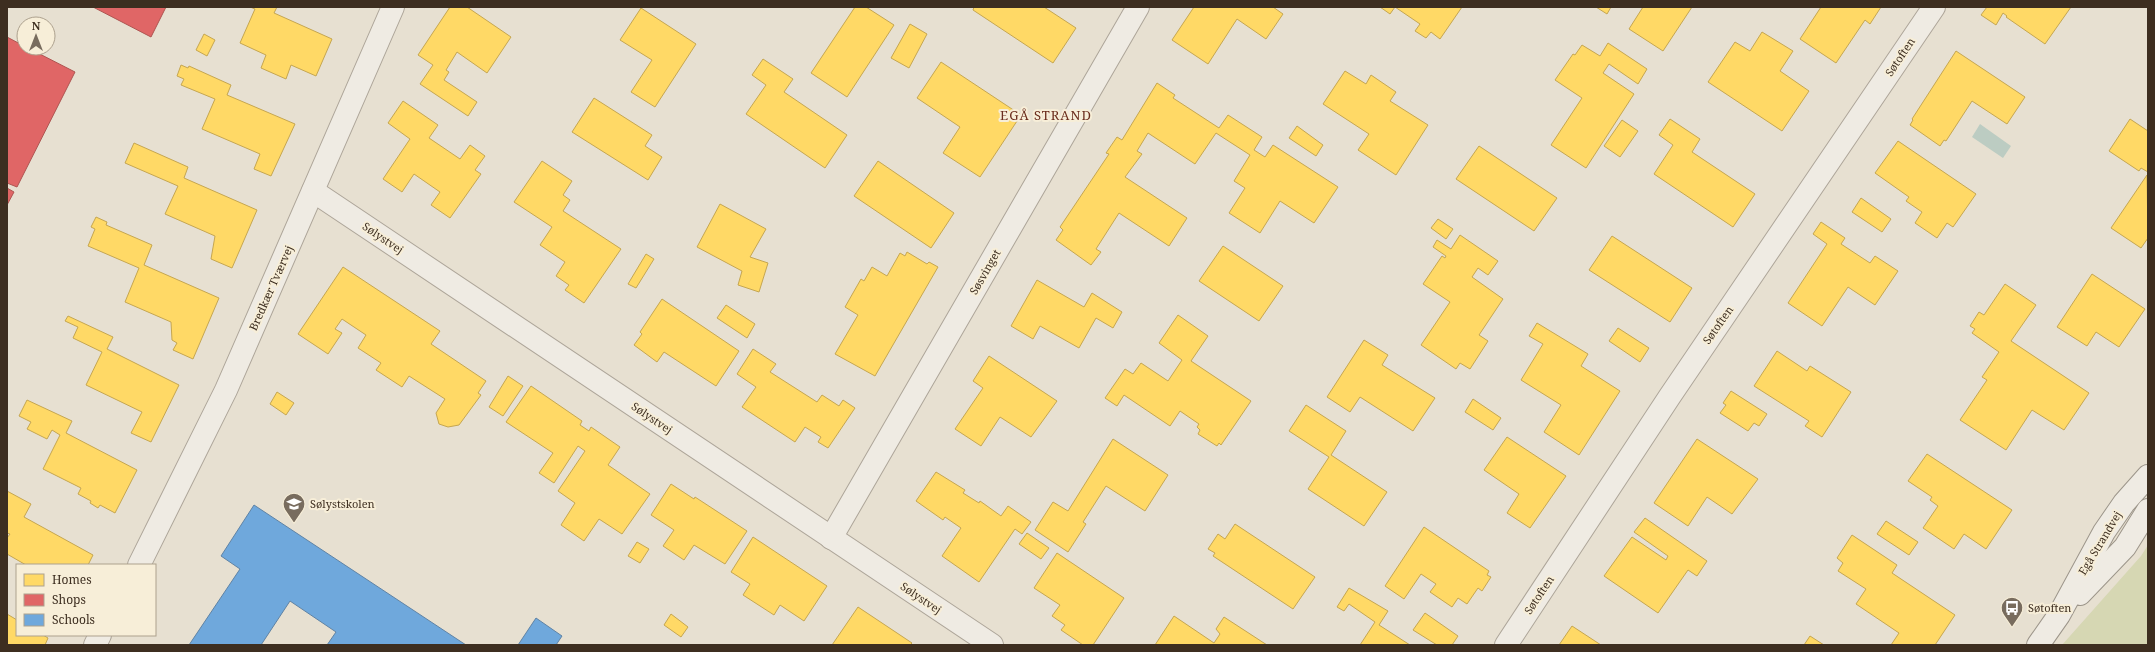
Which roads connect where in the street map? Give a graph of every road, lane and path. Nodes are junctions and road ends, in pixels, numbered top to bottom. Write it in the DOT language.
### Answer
graph roads {
  1 [pos="393,7"];
  2 [pos="1138,7"];
  3 [pos="1934,7"];
  4 [pos="313,191"];
  5 [pos="2148,476"];
  6 [pos="2148,510"];
  7 [pos="832,538"];
  8 [pos="139,564"];
  9 [pos="2059,615"];
  10 [pos="100,636"];
  11 [pos="95,645"];
  12 [pos="992,645"];
  13 [pos="1506,645"];
  14 [pos="2038,645"];
  1 -- 4 [label="street, Bredkær Tværvej"];
  2 -- 7 [label="street, Søsvinget"];
  3 -- 13 [label="street, Søtoften"];
  4 -- 7 [label="street, Sølystvej"];
  4 -- 8 [label="street, Bredkær Tværvej"];
  5 -- 9 [label="street, Egå Strandvej"];
  6 -- 9 [label="street, Egå Strandvej"];
  7 -- 12 [label="street, Sølystvej"];
  9 -- 14 [label="street, Egå Strandvej"];
  10 -- 11 [label="street"];
}
